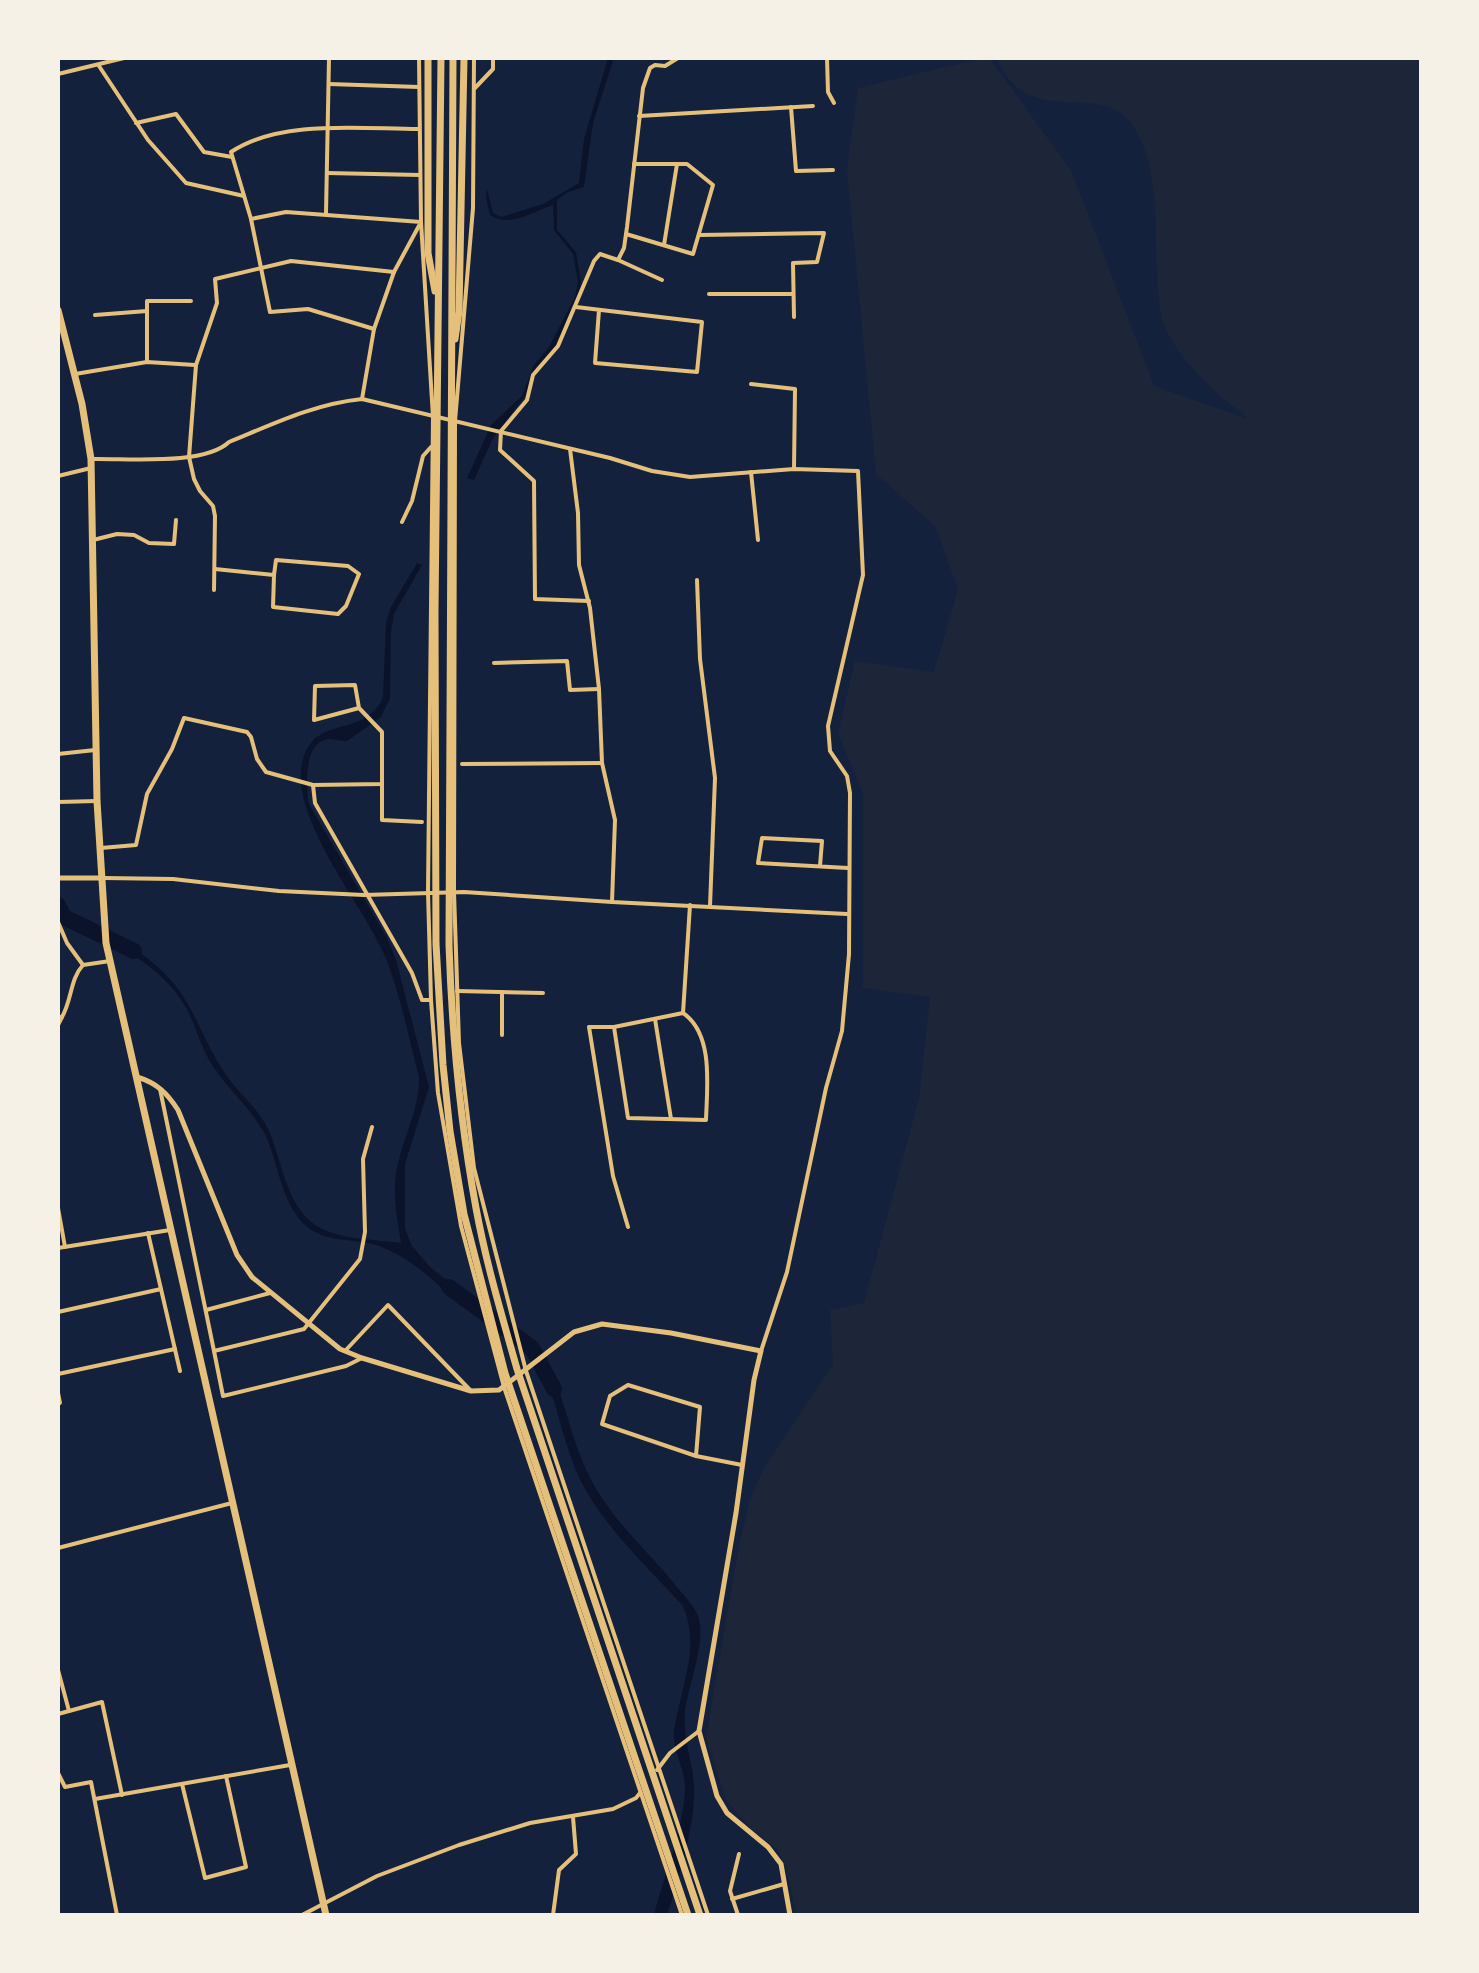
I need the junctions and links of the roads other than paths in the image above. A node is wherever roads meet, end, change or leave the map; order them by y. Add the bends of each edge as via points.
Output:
1 (124, 58) edge
2 (329, 58) edge
3 (419, 58) edge
4 (428, 58) edge
5 (441, 58) edge
6 (453, 58) edge
7 (464, 58) edge
8 (474, 58) edge
9 (493, 58) edge
10 (678, 58) edge
11 (827, 58) edge
12 (99, 66) junction
13 (58, 74) edge
14 (329, 84) junction
15 (419, 87) junction
16 (473, 89) junction
17 (834, 103) dead end
18 (813, 106) dead end
19 (791, 107) junction
20 (639, 116) junction
21 (136, 123) junction
22 (329, 129) junction
23 (418, 129) junction
24 (232, 157) junction
25 (634, 164) junction
26 (677, 164) junction
27 (833, 170) dead end
28 (327, 173) junction
29 (420, 175) junction
30 (244, 196) junction
31 (326, 213) junction
32 (251, 219) junction
33 (421, 222) junction
34 (626, 234) junction
35 (699, 235) junction
36 (664, 246) junction
37 (618, 260) junction
38 (262, 267) junction
39 (394, 272) junction
40 (662, 280) dead end
41 (709, 294) dead end
42 (793, 294) junction
43 (191, 301) dead end
44 (576, 307) junction
45 (438, 309) junction
46 (58, 310) edge
47 (599, 310) junction
48 (147, 311) junction
49 (95, 315) dead end
50 (794, 317) dead end
51 (374, 329) junction
52 (147, 362) junction
53 (196, 365) junction
54 (450, 366) junction
55 (75, 374) junction
56 (751, 384) dead end
57 (362, 399) junction
58 (433, 417) junction
59 (455, 421) junction
60 (501, 431) junction
61 (433, 445) junction
62 (570, 449) junction
63 (189, 457) junction
64 (91, 463) junction
65 (794, 469) junction
66 (751, 472) junction
67 (58, 476) edge
68 (58, 504) edge
69 (58, 516) edge
70 (176, 520) dead end
71 (402, 522) dead end
72 (93, 540) junction
73 (758, 540) dead end
74 (215, 569) junction
75 (274, 575) junction
76 (697, 580) dead end
77 (214, 590) dead end
78 (589, 601) junction
79 (494, 663) dead end
80 (599, 689) junction
81 (359, 708) junction
82 (96, 749) junction
83 (58, 754) edge
84 (602, 763) junction
85 (462, 764) dead end
86 (382, 784) junction
87 (313, 785) junction
88 (97, 801) junction
89 (58, 802) edge
90 (422, 822) dead end
91 (99, 848) junction
92 (820, 866) junction
93 (848, 868) junction
94 (58, 878) edge
95 (100, 878) junction
96 (428, 892) junction
97 (454, 892) junction
98 (368, 895) junction
99 (612, 902) junction
100 (690, 905) junction
101 (710, 906) junction
102 (847, 914) junction
103 (58, 922) edge
104 (110, 961) junction
105 (83, 965) junction
106 (457, 991) junction
107 (502, 992) junction
108 (543, 993) dead end
109 (431, 1000) junction
110 (683, 1013) junction
111 (60, 1017) edge
112 (655, 1019) junction
113 (58, 1025) edge
114 (614, 1027) junction
115 (502, 1035) dead end
116 (137, 1077) junction
117 (159, 1087) junction
118 (671, 1119) junction
119 (372, 1127) dead end
120 (58, 1208) edge
121 (628, 1227) dead end
122 (171, 1230) junction
123 (148, 1233) junction
124 (65, 1247) junction
125 (58, 1248) edge
126 (161, 1289) junction
127 (270, 1293) junction
128 (206, 1310) junction
129 (58, 1312) edge
130 (310, 1324) junction
131 (175, 1349) junction
132 (214, 1351) junction
133 (345, 1351) junction
134 (761, 1351) junction
135 (362, 1358) junction
136 (528, 1370) junction
137 (180, 1371) dead end
138 (58, 1374) edge
139 (504, 1387) junction
140 (471, 1391) junction
141 (58, 1393) edge
142 (60, 1403) dead end
143 (696, 1456) junction
144 (742, 1465) junction
145 (232, 1503) junction
146 (58, 1548) edge
147 (58, 1670) edge
148 (69, 1711) junction
149 (58, 1714) edge
150 (699, 1731) junction
151 (290, 1765) junction
152 (657, 1769) junction
153 (58, 1773) edge
154 (226, 1776) junction
155 (182, 1784) junction
156 (640, 1793) junction
157 (122, 1795) junction
158 (95, 1799) junction
159 (573, 1817) junction
160 (739, 1854) dead end
161 (786, 1883) junction
162 (732, 1899) junction
163 (324, 1905) junction
164 (117, 1915) edge
165 (302, 1915) edge
166 (326, 1915) edge
167 (553, 1915) edge
168 (685, 1915) edge
169 (700, 1915) edge
170 (708, 1915) edge
171 (738, 1915) edge
172 (790, 1915) edge

1 - 12 street
2 - 14 street
3 - 15 street
4 - 45 highway via 428,253
5 - 45 highway
6 - 54 highway
7 - 54 highway via 459,311
8 - 16 street
9 - 16 street via 493,69
10 - 20 street via 650,68
11 - 17 street via 828,92
12 - 13 street
12 - 21 street
14 - 15 street
14 - 22 street
15 - 23 street
16 - 59 street via 473,208
18 - 19 street
19 - 20 street
19 - 27 street via 796,171
20 - 25 street
21 - 24 street via 176,114 204,152
21 - 30 street via 186,183
22 - 23 street
22 - 24 street via 291,131 242,144
22 - 28 street
23 - 29 street
24 - 30 street
25 - 26 street
25 - 34 street
26 - 35 street via 687,164 713,185
26 - 36 street
28 - 29 street
28 - 31 street
29 - 33 street
30 - 32 street
31 - 32 street via 286,212
31 - 33 street
32 - 38 street
33 - 39 street
33 - 58 street
34 - 36 street
34 - 37 street
35 - 36 street via 693,254
35 - 42 street via 824,233 817,262 793,263
37 - 40 street
37 - 44 street via 600,254
38 - 39 street via 291,261
38 - 51 street via 270,312 308,309
38 - 53 street via 215,279 217,303
39 - 51 street
41 - 42 street
42 - 50 street
43 - 48 street via 147,301
44 - 47 street
44 - 60 street via 558,346 533,375 527,400
45 - 168 highway via 436,944 450,1131 464,1214 505,1373
46 - 55 highway
47 - 47 street via 702,322 697,372 595,363
48 - 49 street
48 - 52 street
51 - 57 street
52 - 53 street
52 - 55 street
53 - 63 street
54 - 169 highway via 449,945 463,1129 476,1210 517,1369
55 - 64 highway
56 - 65 street via 795,389
57 - 58 street
57 - 63 street via 310,409 222,449
58 - 59 street
58 - 61 street
59 - 60 street
59 - 97 street
60 - 62 street
60 - 78 street via 500,450 534,481 535,599
61 - 71 street via 423,456
61 - 96 street
62 - 66 street via 690,477
62 - 78 street via 579,565
63 - 64 street
63 - 74 street via 200,491 213,506
64 - 67 street
64 - 72 highway
65 - 66 street
65 - 93 street via 858,471 863,575 828,726 830,751 847,776 850,793
66 - 73 street
68 - 69 street
70 - 72 street via 174,544 117,534
72 - 82 highway
74 - 75 street
74 - 77 street
75 - 75 street via 273,607 338,614 359,574 348,566 276,560
76 - 101 street via 700,659 715,778
78 - 80 street
79 - 80 street via 567,661 570,690
80 - 84 street
81 - 81 street via 355,685 315,686 314,720
81 - 86 street via 382,732
82 - 83 street
82 - 88 highway
84 - 85 street
84 - 99 street via 615,820
86 - 87 street
86 - 90 street via 382,820
87 - 91 street via 266,772 247,732 184,718 147,794 136,845
87 - 98 street via 315,803
88 - 89 street
88 - 91 highway
91 - 95 highway
92 - 92 street via 758,863 762,838 822,841
92 - 93 street
93 - 102 street
94 - 95 street
95 - 98 street
95 - 104 highway
96 - 97 street
96 - 98 street
96 - 109 street
97 - 99 street
97 - 106 street
98 - 109 street via 422,1000
99 - 100 street
100 - 101 street
100 - 110 street
101 - 102 street
102 - 134 street via 842,1031 787,1272
103 - 105 street
104 - 105 street
104 - 116 highway
105 - 111 street
106 - 107 street
106 - 136 street via 474,1168
107 - 108 street
107 - 115 street
109 - 139 street via 438,1093 456,1199
110 - 112 street
110 - 118 street via 692,1019 705,1048 706,1120
111 - 113 street
112 - 114 street
112 - 118 street
114 - 118 street via 628,1118
114 - 121 street via 589,1027 613,1176
116 - 117 street
116 - 122 highway
117 - 127 street via 185,1124 237,1255
117 - 128 street
119 - 130 street via 363,1159 365,1232 360,1259
120 - 124 street
122 - 123 street
122 - 145 highway
123 - 124 street
123 - 126 street
124 - 125 street
126 - 129 street
126 - 131 street
127 - 128 street
127 - 130 street
128 - 132 street
130 - 132 street
130 - 133 street
131 - 137 street
131 - 138 street
132 - 135 street via 223,1396
133 - 135 street
133 - 140 street via 388,1305
134 - 136 street via 602,1324 574,1332
134 - 144 street
135 - 140 street
136 - 139 street
136 - 152 street
139 - 140 street
139 - 156 street
141 - 142 street
143 - 143 street via 602,1424 610,1396 628,1385 700,1407
143 - 144 street
144 - 150 street
145 - 146 street
145 - 151 highway
147 - 148 street
148 - 149 street
148 - 157 street via 102,1702
150 - 152 street
150 - 161 street via 722,1805 775,1855
151 - 154 street
151 - 163 highway
152 - 156 street
152 - 170 street
153 - 158 street via 65,1787 91,1782
154 - 155 street
154 - 155 street via 246,1867 205,1878
155 - 157 street
156 - 159 street via 613,1809
156 - 168 street
157 - 158 street
158 - 164 street
159 - 163 street via 530,1823 459,1845 377,1876
159 - 167 street via 576,1854 559,1870
160 - 162 street
161 - 162 street
161 - 172 street
162 - 171 street
163 - 165 street
163 - 166 highway

